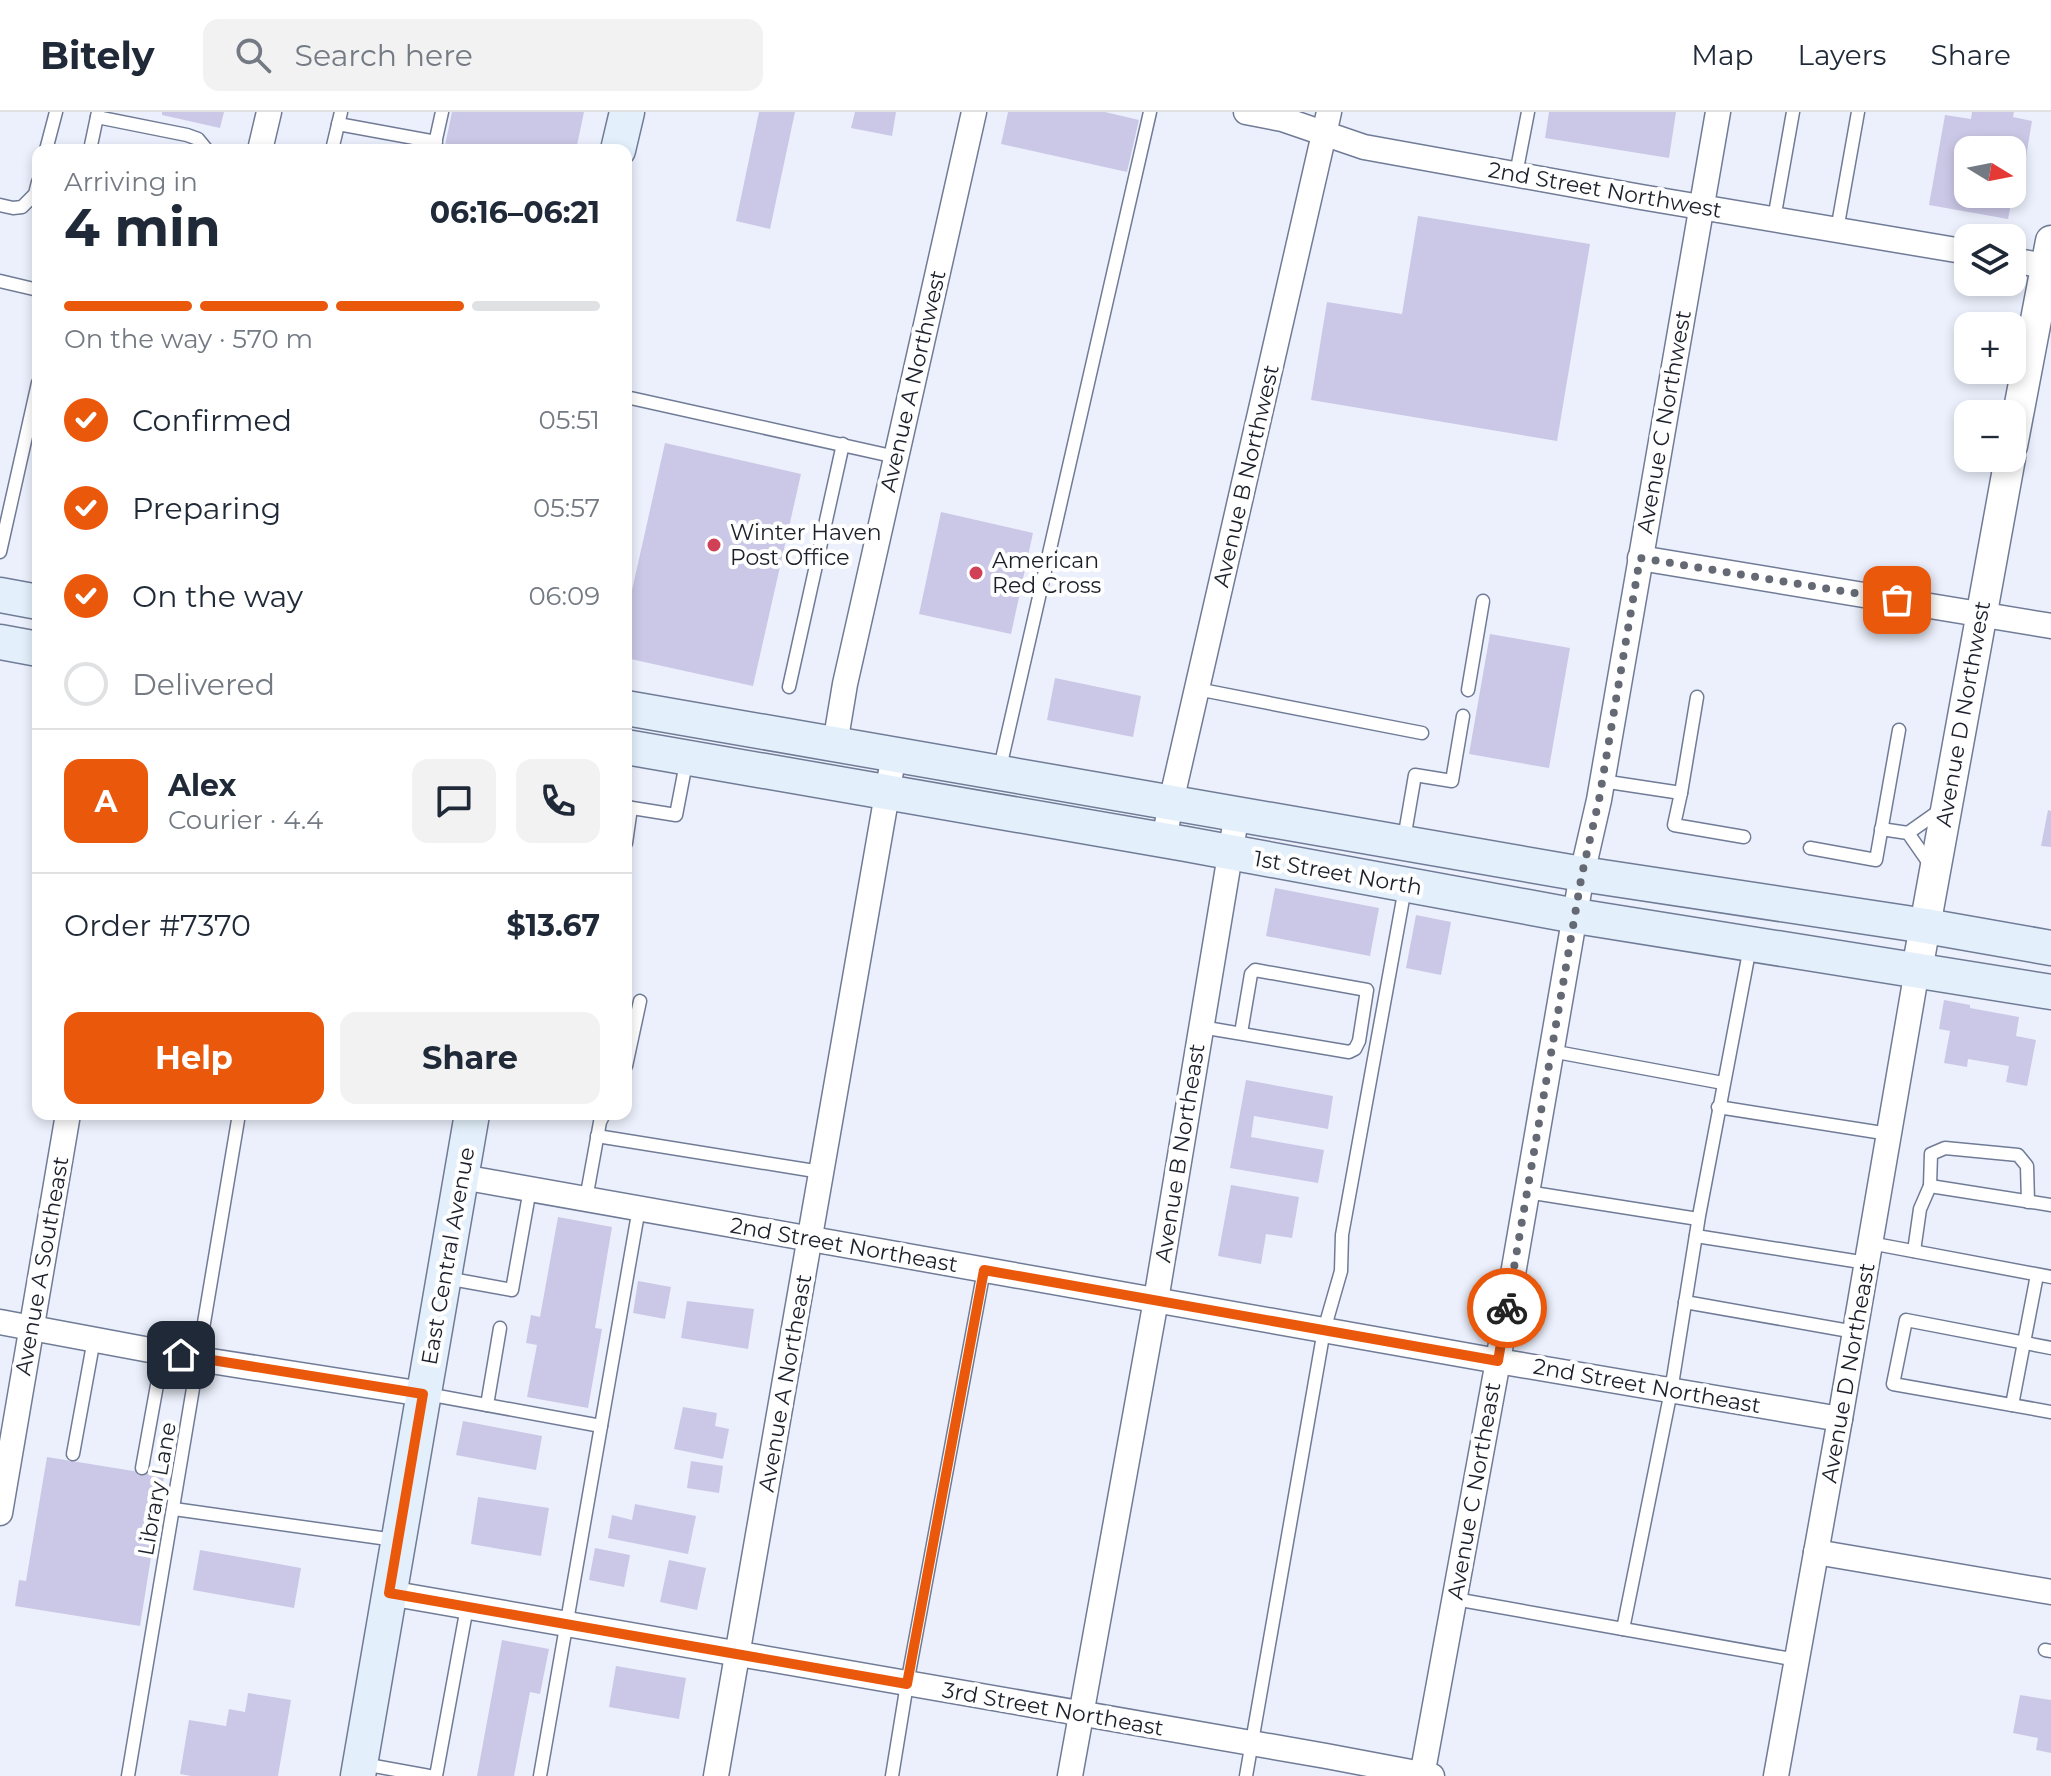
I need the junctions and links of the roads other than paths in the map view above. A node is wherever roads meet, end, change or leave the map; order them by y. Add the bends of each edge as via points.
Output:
1 (56, 112) edge
2 (269, 112) edge
3 (442, 112) edge
4 (627, 112) edge
5 (974, 112) edge
6 (1150, 112) edge
7 (1246, 112) edge
8 (1528, 112) edge
9 (1718, 112) edge
10 (1793, 112) edge
11 (1858, 112) edge
12 (97, 114) edge
13 (340, 118) edge
14 (1326, 122) edge
15 (48, 144) edge
16 (91, 144) edge
17 (202, 144) edge
18 (261, 144) edge
19 (334, 144) edge
20 (428, 144) edge
21 (435, 144) edge
22 (619, 144) edge
23 (1516, 174) junction
24 (32, 197) edge
25 (0, 205) edge
26 (1701, 207) junction
27 (1774, 219) junction
28 (1837, 230) junction
29 (1954, 250) edge
30 (2049, 258) edge
31 (2026, 259) edge
32 (0, 281) edge
33 (32, 289) edge
34 (632, 398) edge
35 (2021, 400) edge
36 (32, 430) edge
37 (843, 444) junction
38 (896, 457) junction
39 (2007, 472) edge
40 (0, 552) edge
41 (1640, 558) junction
42 (0, 595) edge
43 (32, 601) edge
44 (1483, 601) dead end
45 (1980, 614) junction
46 (2051, 626) edge
47 (0, 642) edge
48 (32, 648) edge
49 (789, 687) dead end
50 (1197, 689) junction
51 (1468, 690) dead end
52 (1697, 697) dead end
53 (632, 709) edge
54 (1463, 716) dead end
55 (1899, 730) dead end
56 (1422, 733) dead end
57 (835, 744) junction
58 (632, 748) edge
59 (894, 754) junction
60 (687, 758) junction
61 (999, 772) junction
62 (1602, 781) junction
63 (887, 792) junction
64 (1681, 793) junction
65 (1171, 802) junction
66 (1947, 806) junction
67 (632, 808) edge
68 (1237, 813) junction
69 (1881, 829) junction
70 (1908, 833) junction
71 (1744, 837) dead end
72 (1164, 841) junction
73 (1404, 842) junction
74 (1810, 848) dead end
75 (1232, 853) junction
76 (1935, 872) junction
77 (1582, 874) junction
78 (1406, 885) junction
79 (1576, 916) junction
80 (1926, 926) junction
81 (1750, 944) junction
82 (2051, 948) edge
83 (1917, 970) junction
84 (2051, 992) edge
85 (640, 1001) dead end
86 (1201, 1027) junction
87 (1241, 1033) junction
88 (632, 1039) edge
89 (1551, 1051) junction
90 (1723, 1083) junction
91 (1718, 1107) junction
92 (67, 1120) edge
93 (238, 1120) edge
94 (471, 1120) edge
95 (602, 1120) edge
96 (1889, 1134) junction
97 (597, 1136) junction
98 (821, 1172) junction
99 (462, 1177) junction
100 (1930, 1186) junction
101 (530, 1189) junction
102 (1527, 1192) junction
103 (586, 1199) junction
104 (2028, 1202) junction
105 (2051, 1205) edge
106 (639, 1208) junction
107 (1698, 1219) junction
108 (1696, 1236) junction
109 (810, 1239) junction
110 (1914, 1251) junction
111 (1868, 1253) junction
112 (984, 1270) junction
113 (2037, 1275) junction
114 (2051, 1277) edge
115 (444, 1278) junction
116 (1156, 1300) junction
117 (1685, 1302) junction
118 (0, 1322) edge
119 (32, 1328) junction
120 (500, 1328) dead end
121 (1324, 1330) junction
122 (1855, 1332) junction
123 (94, 1339) junction
124 (2024, 1343) junction
125 (2051, 1348) edge
126 (163, 1352) junction
127 (198, 1359) junction
128 (1498, 1361) junction
129 (1671, 1391) junction
130 (423, 1394) junction
131 (487, 1405) junction
132 (2012, 1405) junction
133 (2051, 1412) edge
134 (1840, 1419) junction
135 (601, 1426) junction
136 (5, 1451) edge
137 (73, 1454) dead end
138 (142, 1468) dead end
139 (174, 1509) junction
140 (0, 1513) edge
141 (398, 1541) junction
142 (1816, 1552) junction
143 (2051, 1592) edge
144 (389, 1593) junction
145 (1455, 1599) junction
146 (467, 1607) junction
147 (566, 1624) junction
148 (1623, 1629) junction
149 (738, 1654) junction
150 (1797, 1660) junction
151 (907, 1684) junction
152 (1081, 1714) junction
153 (1252, 1743) junction
154 (359, 1770) edge
155 (1426, 1775) edge
156 (128, 1776) edge
157 (429, 1776) edge
158 (436, 1776) edge
159 (540, 1776) edge
160 (716, 1776) edge
161 (892, 1776) edge
162 (1070, 1776) edge
163 (1246, 1776) edge
164 (1776, 1776) edge

1 - 15 lane
2 - 18 street
3 - 21 lane
4 - 22 main road
5 - 38 street, Avenue A Northwest
6 - 61 lane
7 - 14 street, 2nd Street Northwest
8 - 23 lane
9 - 26 street, Avenue C Northwest
10 - 27 lane
11 - 28 lane
12 - 16 lane
12 - 17 lane via 187,135
13 - 19 lane
13 - 20 lane
14 - 23 street, 2nd Street Northwest via 1364,147
14 - 50 street, Avenue B Northwest
23 - 26 street, 2nd Street Northwest
24 - 25 lane via 22,207
26 - 27 street, 2nd Street Northwest
26 - 41 street, Avenue C Northwest
27 - 28 street, 2nd Street Northwest
28 - 29 street, 2nd Street Northwest
30 - 31 street
30 - 35 street
32 - 33 lane
34 - 37 lane
36 - 40 lane
37 - 38 lane
37 - 49 lane
38 - 57 street, Avenue A Northwest
39 - 45 street, Avenue D Northwest
41 - 45 street
41 - 62 street, Avenue C Northwest
42 - 43 main road
44 - 51 lane
45 - 46 street
45 - 66 street, Avenue D Northwest
47 - 48 main road
50 - 56 lane
50 - 65 street, Avenue B Northwest
52 - 64 lane
53 - 57 main road, 1st Street North
54 - 73 lane via 1452,781 1415,775
55 - 69 lane
57 - 59 main road, 1st Street North
58 - 60 main road, 1st Street North
59 - 61 main road, 1st Street North
59 - 63 street, Avenue A Northeast
60 - 63 main road, 1st Street North
60 - 67 lane via 676,815
61 - 65 main road, 1st Street North
62 - 64 lane
62 - 77 street, Avenue C Northwest
63 - 72 main road, 1st Street North
63 - 98 street, Avenue A Northeast
64 - 71 lane via 1674,825
65 - 68 main road, 1st Street North
65 - 72 street, Avenue B Northwest
66 - 70 lane
66 - 76 street, Avenue D Northwest
68 - 73 main road, 1st Street North
68 - 75 street, Avenue B Northeast
69 - 70 lane
69 - 74 lane via 1876,860
70 - 76 lane
72 - 75 main road, 1st Street North
73 - 77 main road, 1st Street North
75 - 78 main road, 1st Street North
75 - 86 street, Avenue B Northeast
76 - 80 street, Avenue D Northwest
77 - 79 street, Avenue C Northeast
77 - 80 main road, 1st Street North
78 - 79 main road, 1st Street North
78 - 121 lane via 1342,1235 1341,1271
79 - 81 main road, 1st Street North
79 - 89 street, Avenue C Northeast
80 - 82 main road, 1st Street North
80 - 83 street, Avenue D Northwest
81 - 83 main road, 1st Street North
81 - 90 lane
83 - 84 main road, 1st Street North
83 - 96 street, Avenue D Northeast
85 - 88 lane
86 - 87 lane
86 - 116 street, Avenue B Northeast
87 - 87 lane via 1349,1052 1359,1041 1367,990 1255,970
89 - 90 lane
89 - 102 street, Avenue C Northeast
90 - 91 lane
91 - 96 lane
91 - 107 lane
92 - 119 street, Avenue A Southeast
93 - 127 lane, Library Lane
94 - 99 main road, East Central Avenue
95 - 97 lane
96 - 111 street, Avenue D Northeast
97 - 98 lane
97 - 103 lane
98 - 109 street, Avenue A Northeast
99 - 101 street, 2nd Street Northeast
99 - 115 main road, East Central Avenue
100 - 104 lane
100 - 104 lane via 1931,1154 1945,1148 2018,1155 2027,1166
100 - 110 lane via 1920,1209
101 - 103 street, 2nd Street Northeast
101 - 115 lane via 512,1290
102 - 107 lane
102 - 128 street, Avenue C Northeast
103 - 106 street, 2nd Street Northeast
104 - 105 lane
106 - 109 street, 2nd Street Northeast
106 - 135 lane
107 - 108 lane
108 - 111 lane
108 - 117 lane
109 - 112 street, 2nd Street Northeast
109 - 149 street, Avenue A Northeast
110 - 111 lane
110 - 113 lane
111 - 122 street, Avenue D Northeast
112 - 116 street, 2nd Street Northeast
112 - 151 lane
113 - 114 lane
113 - 124 lane
115 - 130 main road, East Central Avenue
116 - 121 street, 2nd Street Northeast
116 - 152 street, Avenue B Northeast
117 - 122 lane
117 - 129 lane
118 - 119 street
119 - 123 street
119 - 136 street, Avenue A Southeast
120 - 131 lane
121 - 128 street, 2nd Street Northeast
121 - 153 lane
122 - 134 street, Avenue D Northeast
123 - 126 street
123 - 137 lane
124 - 125 lane
124 - 132 lane
124 - 132 lane via 1906,1320 1893,1384
126 - 127 street
126 - 138 lane
127 - 130 street
127 - 139 lane, Library Lane
128 - 129 street, 2nd Street Northeast
128 - 145 street, Avenue C Northeast
129 - 134 street, 2nd Street Northeast
129 - 148 lane
130 - 131 lane
130 - 141 main road, East Central Avenue
131 - 135 lane
132 - 133 lane
134 - 142 street, Avenue D Northeast
135 - 147 lane
136 - 140 street, Avenue A Southeast
139 - 141 lane
139 - 156 lane, Library Lane
141 - 144 main road, East Central Avenue
142 - 143 street
142 - 150 street, Avenue D Northeast
144 - 146 street, 3rd Street Northeast
144 - 154 main road, East Central Avenue
145 - 148 lane
145 - 155 street, Avenue C Northeast
146 - 147 street, 3rd Street Northeast
146 - 158 lane
147 - 149 street, 3rd Street Northeast
147 - 159 lane
148 - 150 lane
149 - 151 street, 3rd Street Northeast
149 - 160 street, Avenue A Northeast
150 - 164 street, Avenue D Northeast
151 - 152 street, 3rd Street Northeast
151 - 161 lane
152 - 153 street, 3rd Street Northeast
152 - 162 street, Avenue B Northeast
153 - 155 street, 3rd Street Northeast
153 - 163 lane
154 - 157 lane

